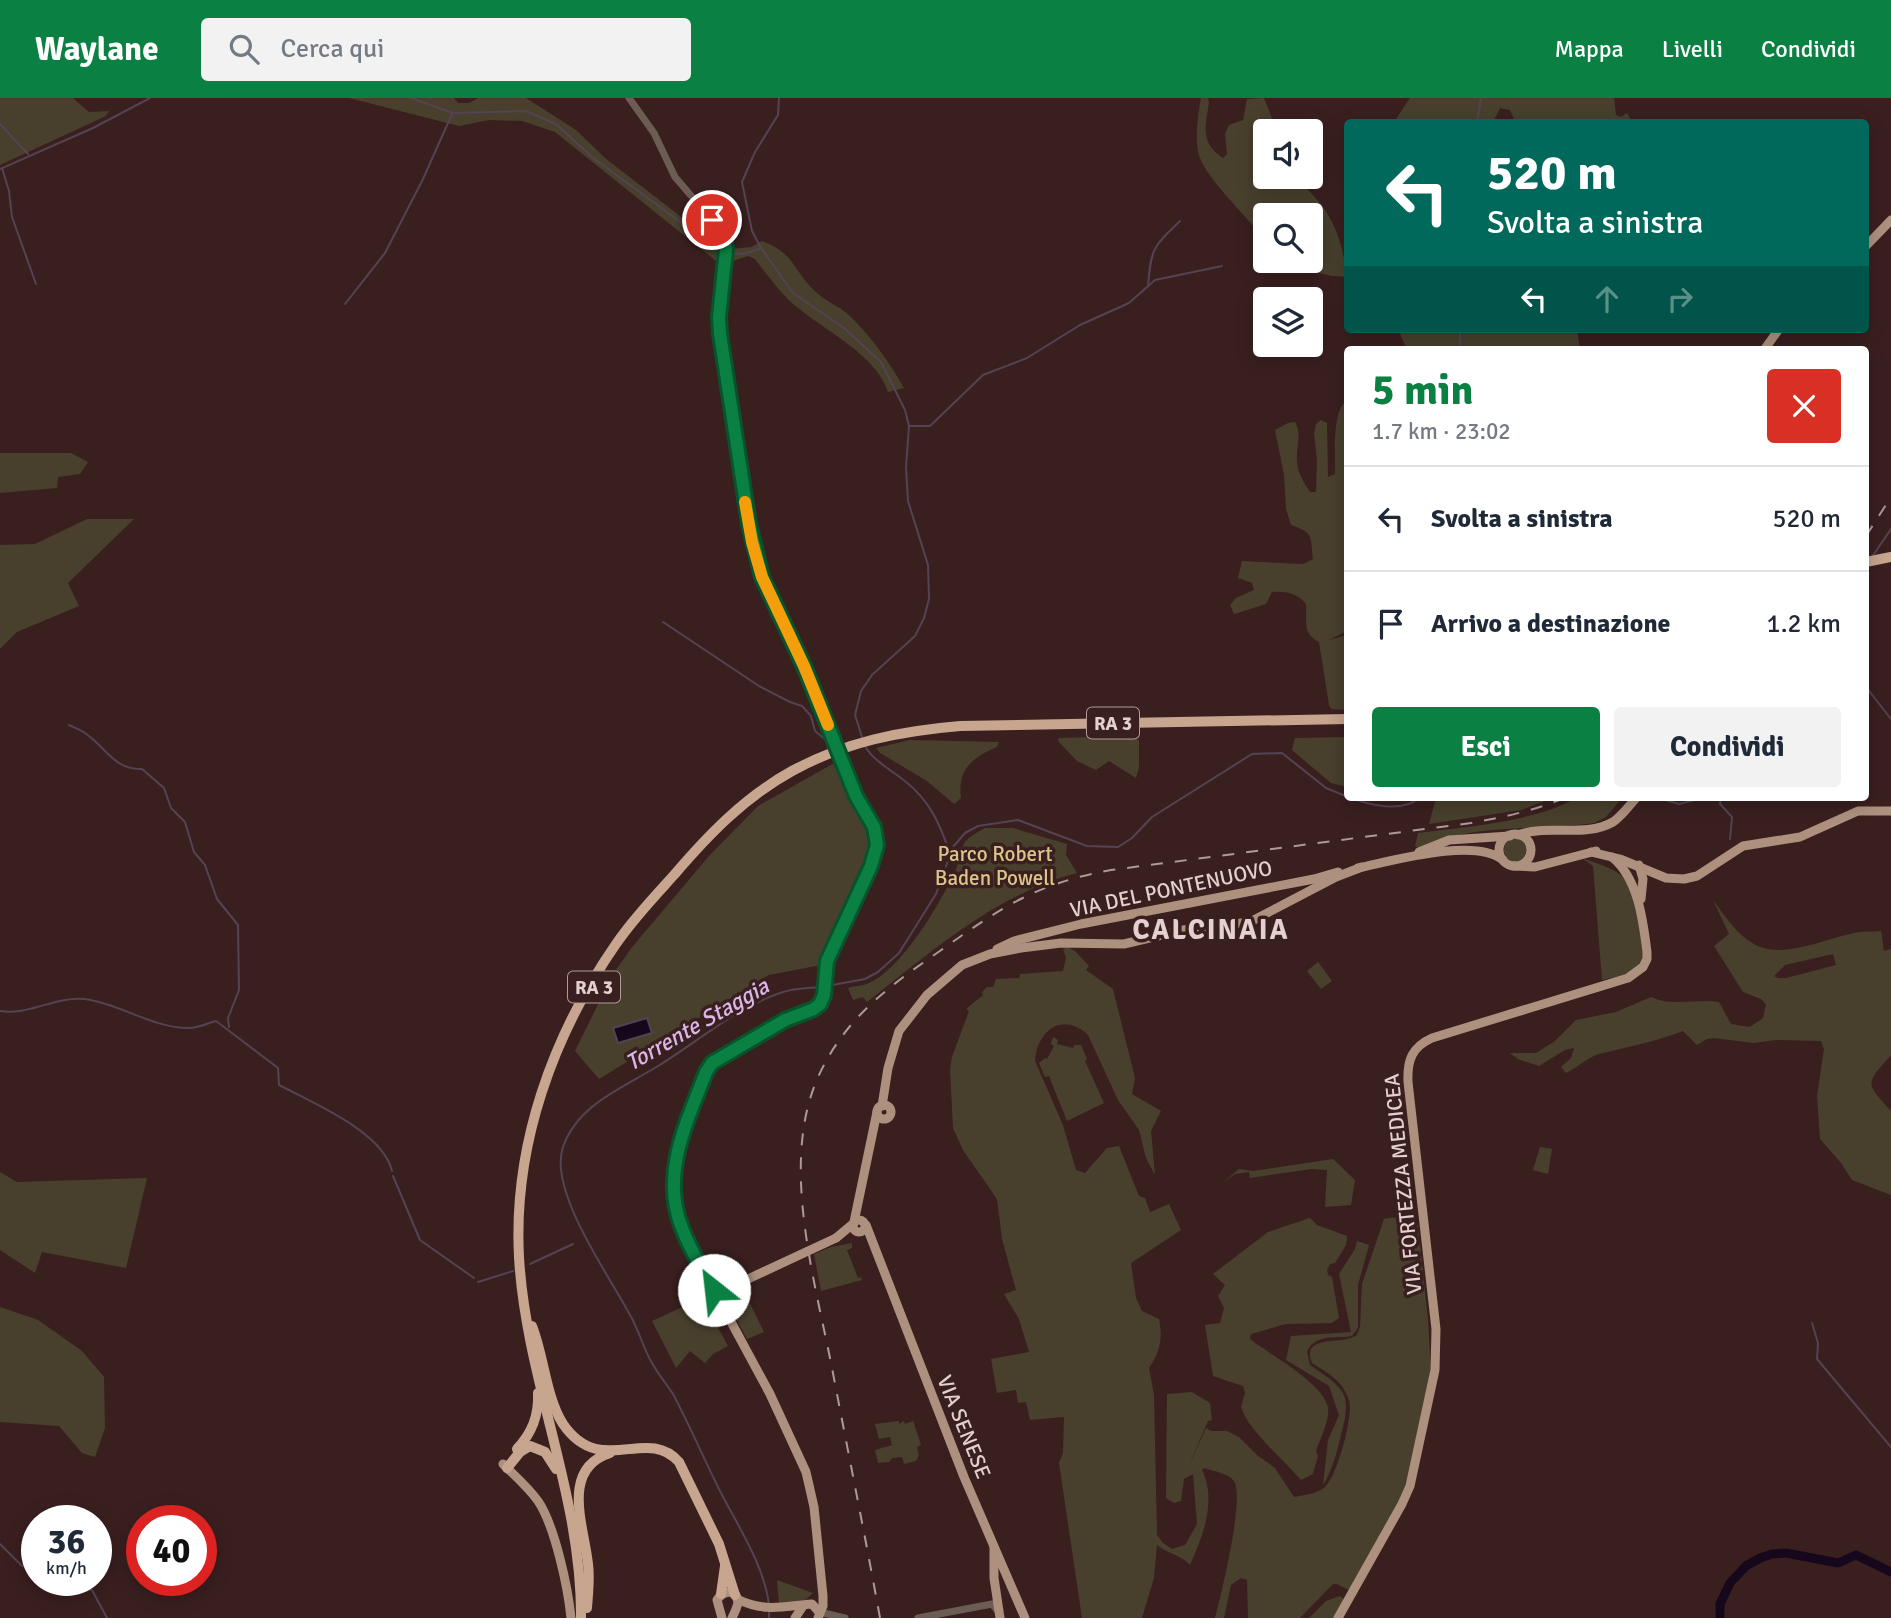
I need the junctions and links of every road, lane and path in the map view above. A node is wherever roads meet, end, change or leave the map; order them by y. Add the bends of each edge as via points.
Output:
1 (629, 98) edge
2 (1891, 220) edge
3 (1869, 243) edge
4 (1891, 552) edge
5 (1869, 556) edge
6 (1879, 556) junction
7 (1891, 557) edge
8 (1869, 561) edge
9 (1344, 722) edge
10 (846, 749) junction
11 (1634, 801) edge
12 (1890, 811) edge
13 (1546, 831) junction
14 (1514, 835) junction
15 (1530, 848) junction
16 (1616, 855) junction
17 (1411, 856) junction
18 (1725, 858) junction
19 (1503, 860) junction
20 (1554, 861) junction
21 (1513, 866) junction
22 (1362, 867) junction
23 (1640, 867) junction
24 (1703, 871) junction
25 (1654, 874) junction
26 (1320, 877) junction
27 (1643, 881) junction
28 (1316, 888) junction
29 (1018, 944) junction
30 (1647, 959) junction
31 (859, 1226) junction
32 (705, 1274) junction
33 (732, 1286) junction
34 (522, 1293) junction
35 (716, 1294) junction
36 (729, 1317) junction
37 (532, 1326) junction
38 (614, 1451) junction
39 (505, 1466) junction
40 (993, 1546) junction
41 (726, 1562) junction
42 (1005, 1572) junction
43 (820, 1576) junction
44 (993, 1578) junction
45 (581, 1586) junction
46 (721, 1594) junction
47 (736, 1597) junction
48 (751, 1605) junction
49 (804, 1606) junction
50 (782, 1609) junction
51 (587, 1613) edge
52 (734, 1613) edge
53 (721, 1615) edge
54 (824, 1616) edge
55 (571, 1618) edge
56 (581, 1618) edge
57 (795, 1618) edge
58 (845, 1618) edge
59 (918, 1618) edge
60 (999, 1618) edge
61 (1026, 1618) edge
62 (1338, 1618) edge

1 - 32 street, bridge via 654,133 675,177 719,229 725,244 720,334 752,542 769,595 804,666 859,803 874,827 877,845 830,954 818,1006 714,1061 706,1072 678,1147 673,1179 679,1220
2 - 3 main road
4 - 6 highway
5 - 6 highway
6 - 7 highway
6 - 8 highway
9 - 10 highway, RA 3 via 960,726 912,730
10 - 34 highway, RA 3 via 792,771 730,814 618,941 586,992 549,1071 526,1156 518,1228
10 - 37 highway, RA 3 via 794,776 734,818 622,945 577,1017 545,1098 527,1187 524,1254
11 - 13 main road via 1613,822
12 - 18 main road via 1853,817 1808,839
12 - 18 main road via 1851,813 1806,835 1746,846
13 - 14 main road
13 - 15 main road
14 - 15 main road
14 - 17 main road via 1449,840
14 - 19 main road via 1500,846
15 - 20 main road via 1541,860
15 - 21 main road via 1527,861
16 - 20 main road via 1591,852
16 - 23 main road
16 - 24 main road via 1669,875
16 - 30 main road via 1633,884
17 - 19 main road via 1487,851
17 - 22 main road
18 - 24 main road
19 - 21 main road
20 - 21 main road via 1531,868
22 - 26 main road, VIA DEL PONTENUOVO
22 - 28 main road, VIA SENESE
23 - 25 main road
23 - 27 main road
24 - 25 main road via 1679,880
25 - 27 main road
26 - 28 main road
26 - 29 main road, VIA DEL PONTENUOVO via 1091,922
27 - 30 main road via 1640,896
28 - 29 main road, VIA SENESE via 1247,922 1118,945
29 - 31 main road, VIA SENESE via 949,974 911,1014 895,1041 882,1111 872,1130 859,1197
30 - 62 main road, VIA FORTEZZA MEDICEA via 1640,971 1627,979 1432,1038 1411,1054 1408,1082 1436,1336 1435,1366 1408,1490
31 - 33 main road, bridge
31 - 40 main road, VIA SENESE via 874,1247
32 - 33 street
32 - 35 street
33 - 35 main road
33 - 36 main road
34 - 39 highway via 537,1413 528,1436
34 - 45 highway, RA 3 via 573,1527
35 - 36 main road
36 - 43 main road via 806,1472
37 - 38 highway via 564,1425 591,1448
37 - 51 highway, RA 3 via 580,1535
38 - 41 highway via 653,1448 674,1457
38 - 51 highway via 591,1463 580,1486 589,1570
39 - 45 highway via 528,1447 550,1457 559,1476
39 - 55 main road via 544,1512
40 - 42 main road, VIA SENESE
40 - 44 main road
41 - 46 highway
41 - 47 highway
42 - 44 main road via 998,1568
42 - 61 main road, VIA SENESE
43 - 49 main road via 815,1594
43 - 54 main road
44 - 60 main road
45 - 56 highway, RA 3
46 - 47 main road via 729,1592
46 - 53 main road via 717,1603
47 - 48 main road
47 - 52 main road
48 - 50 main road
48 - 52 main road
49 - 50 main road
49 - 54 main road via 815,1605
49 - 57 main road
50 - 57 main road
52 - 53 main road
54 - 58 street
59 - 60 street via 994,1605

